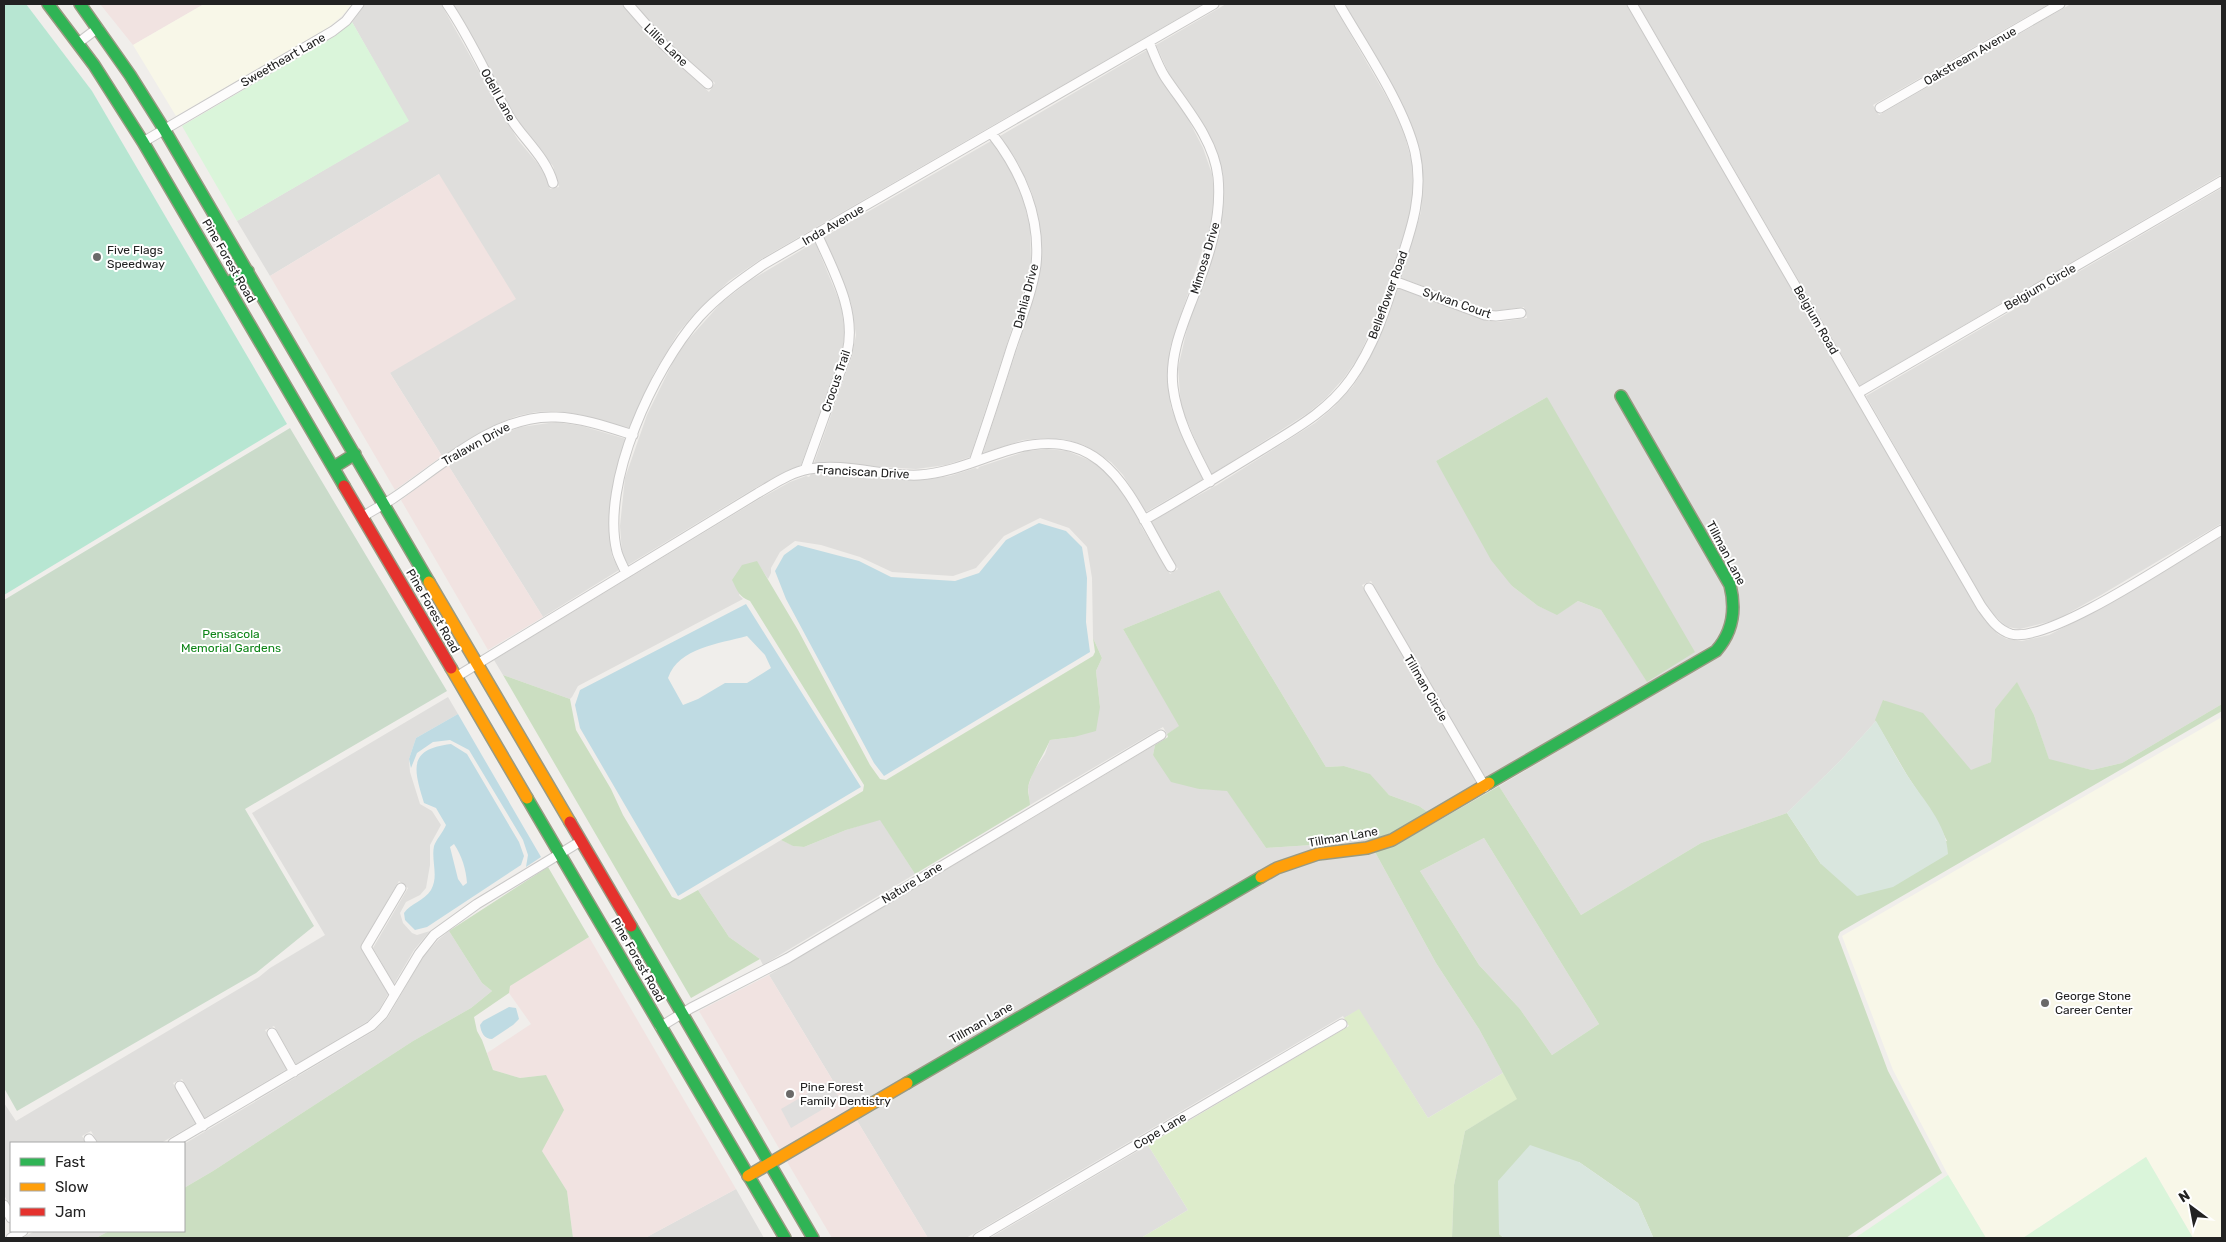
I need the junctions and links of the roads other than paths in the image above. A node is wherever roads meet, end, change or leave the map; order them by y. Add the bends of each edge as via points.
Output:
1 (48, 4) edge
2 (80, 4) edge
3 (359, 4) edge
4 (447, 4) edge
5 (628, 4) edge
6 (1214, 4) edge
7 (1339, 4) edge
8 (1632, 4) edge
9 (2060, 4) edge
10 (98, 28) junction
11 (1149, 42) junction
12 (78, 43) junction
13 (708, 84) dead end
14 (1880, 108) dead end
15 (164, 129) junction
16 (992, 134) junction
17 (143, 142) junction
18 (2222, 181) edge
19 (553, 183) dead end
20 (817, 234) junction
21 (248, 271) junction
22 (1394, 281) junction
23 (226, 284) junction
24 (1521, 313) dead end
25 (1858, 393) junction
26 (1621, 396) dead end
27 (633, 436) junction
28 (355, 454) junction
29 (974, 462) junction
30 (334, 467) junction
31 (806, 470) junction
32 (1210, 482) junction
33 (383, 504) junction
34 (362, 516) junction
35 (1144, 520) junction
36 (2222, 530) edge
37 (1171, 567) dead end
38 (626, 573) junction
39 (1369, 588) dead end
40 (477, 664) junction
41 (456, 676) junction
42 (1162, 734) dead end
43 (1485, 787) junction
44 (581, 840) junction
45 (559, 854) junction
46 (401, 888) dead end
47 (394, 994) junction
48 (682, 1014) junction
49 (1342, 1024) dead end
50 (660, 1027) junction
51 (272, 1033) dead end
52 (294, 1072) junction
53 (180, 1086) dead end
54 (203, 1126) junction
55 (175, 1142) edge
56 (769, 1163) junction
57 (748, 1176) junction
58 (4, 1205) edge
59 (10, 1216) edge
60 (785, 1238) edge
61 (813, 1238) edge
62 (978, 1238) edge

1 - 12 main road, Pine Forest Road
2 - 10 main road, Pine Forest Road
3 - 15 street, Sweetheart Lane via 346,21 332,31
4 - 19 street, Odell Lane via 509,116 549,169
5 - 13 street, Lillie Lane via 664,45
6 - 11 street, Inda Avenue
7 - 22 street, Belleflower Road via 1394,99 1415,151 1418,175 1416,210
8 - 25 street, Belgium Road
9 - 14 street, Oakstream Avenue
10 - 12 street
10 - 15 main road, Pine Forest Road
11 - 16 street, Inda Avenue
11 - 32 street, Mimosa Drive via 1165,76 1196,123 1218,174 1217,221 1175,350 1172,376 1181,420
12 - 17 main road, Pine Forest Road
15 - 17 street, Sweetheart Lane
15 - 21 main road, Pine Forest Road
16 - 20 street, Inda Avenue
16 - 29 street, Dahlia Drive via 1014,166 1027,194 1035,227 1036,263
17 - 23 main road, Pine Forest Road
18 - 25 street, Belgium Circle
20 - 27 street, Inda Avenue via 748,275 699,317 658,376
20 - 31 street, Crocus Trail via 846,304 851,333
21 - 23 main road
21 - 28 main road, Pine Forest Road
22 - 24 street, Sylvan Court via 1485,315
22 - 32 street, Belleflower Road via 1373,340 1357,371 1340,393 1312,418
23 - 30 main road, Pine Forest Road
25 - 36 street, Belgium Road via 1981,606 2005,632 2020,635 2058,625
26 - 43 main road, Tillman Lane via 1730,584 1734,601 1732,620 1724,642 1716,651
27 - 33 street, Tralawn Drive via 608,427 556,417 519,421 465,448
27 - 38 street, Inda Avenue via 620,476 615,509 617,554
28 - 30 main road
28 - 33 main road, Pine Forest Road
29 - 31 street, Franciscan Drive via 917,475 820,468
29 - 35 street, Franciscan Drive via 1025,446 1057,444 1082,450 1119,478
30 - 34 main road, Pine Forest Road
31 - 38 street, Franciscan Drive via 758,493
32 - 35 street, Belleflower Road
33 - 34 street, Tralawn Drive
33 - 40 main road, Pine Forest Road
34 - 41 main road, Pine Forest Road
35 - 37 street, Franciscan Drive
38 - 40 street, Franciscan Drive
39 - 43 street, Tillman Circle
40 - 41 street, Franciscan Drive
40 - 44 main road, Pine Forest Road
41 - 45 main road, Pine Forest Road
42 - 48 street, Nature Lane via 788,958
43 - 56 main road, Tillman Lane via 1392,840 1367,848 1318,854 1276,868
44 - 45 street
44 - 48 main road, Pine Forest Road
45 - 47 street via 470,909 434,936
45 - 50 main road, Pine Forest Road
46 - 47 street via 366,947
47 - 52 street via 383,1014 371,1026
48 - 50 street, Nature Lane
48 - 56 main road, Pine Forest Road
49 - 62 street, Cope Lane
50 - 57 main road, Pine Forest Road
51 - 52 street
52 - 54 street
53 - 54 street
54 - 55 street
56 - 57 main road, Tillman Lane
56 - 61 main road, Pine Forest Road
57 - 60 main road, Pine Forest Road
58 - 59 street

